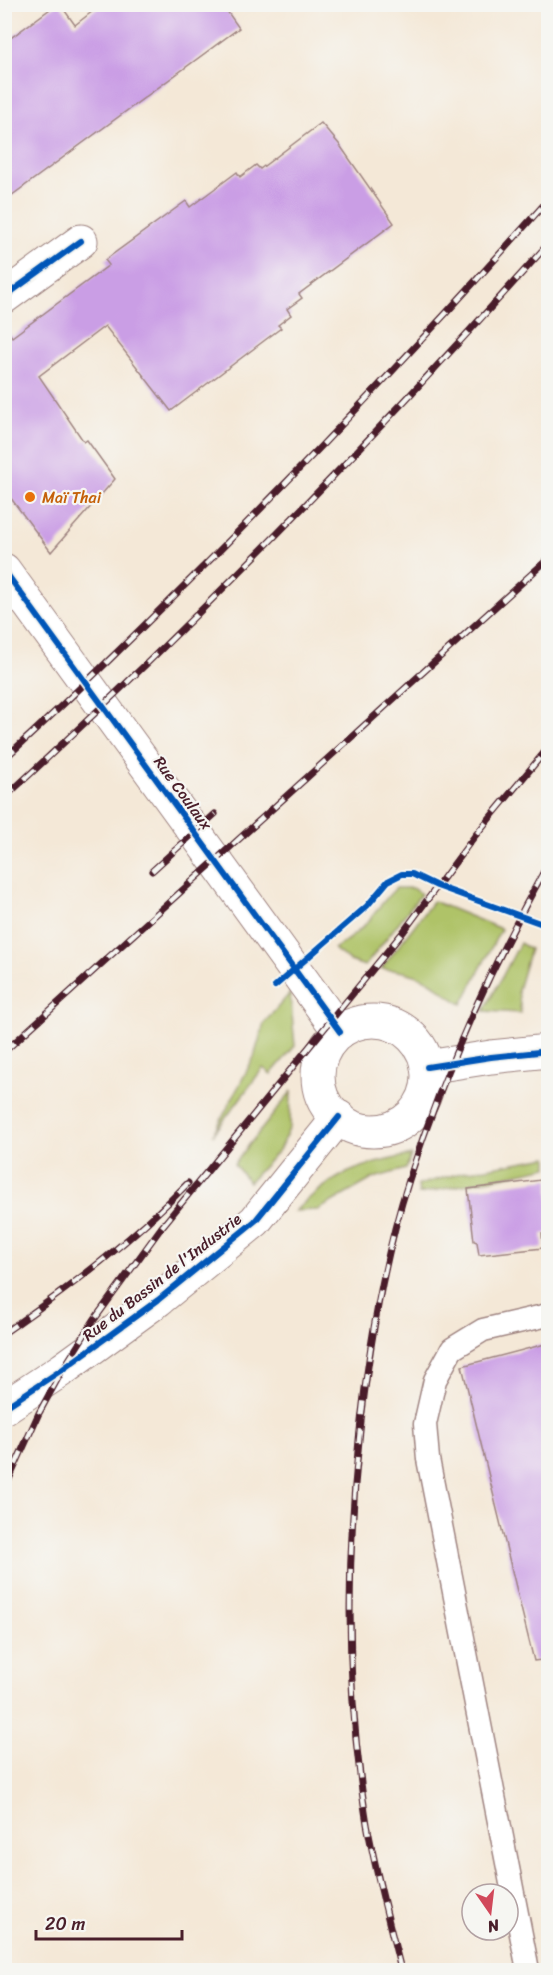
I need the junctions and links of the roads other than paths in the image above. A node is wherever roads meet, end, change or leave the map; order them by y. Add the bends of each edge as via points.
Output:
1 (81, 242) dead end
2 (4, 297) edge
3 (4, 570) edge
4 (340, 1032) junction
5 (549, 1051) edge
6 (427, 1067) junction
7 (339, 1118) junction
8 (549, 1315) edge
9 (4, 1408) edge
10 (528, 1971) edge

1 - 2 street
3 - 4 street, Rue Coulaux
4 - 6 street via 362,1022 394,1025 409,1033
4 - 7 street via 324,1051 318,1083 327,1106
5 - 6 street
6 - 7 street via 428,1085 423,1101 413,1114 393,1127 368,1131 345,1124
7 - 9 street, Rue du Bassin de l'Industrie via 255,1221 158,1300
8 - 10 lane via 483,1329 452,1349 435,1380 425,1424 428,1459

